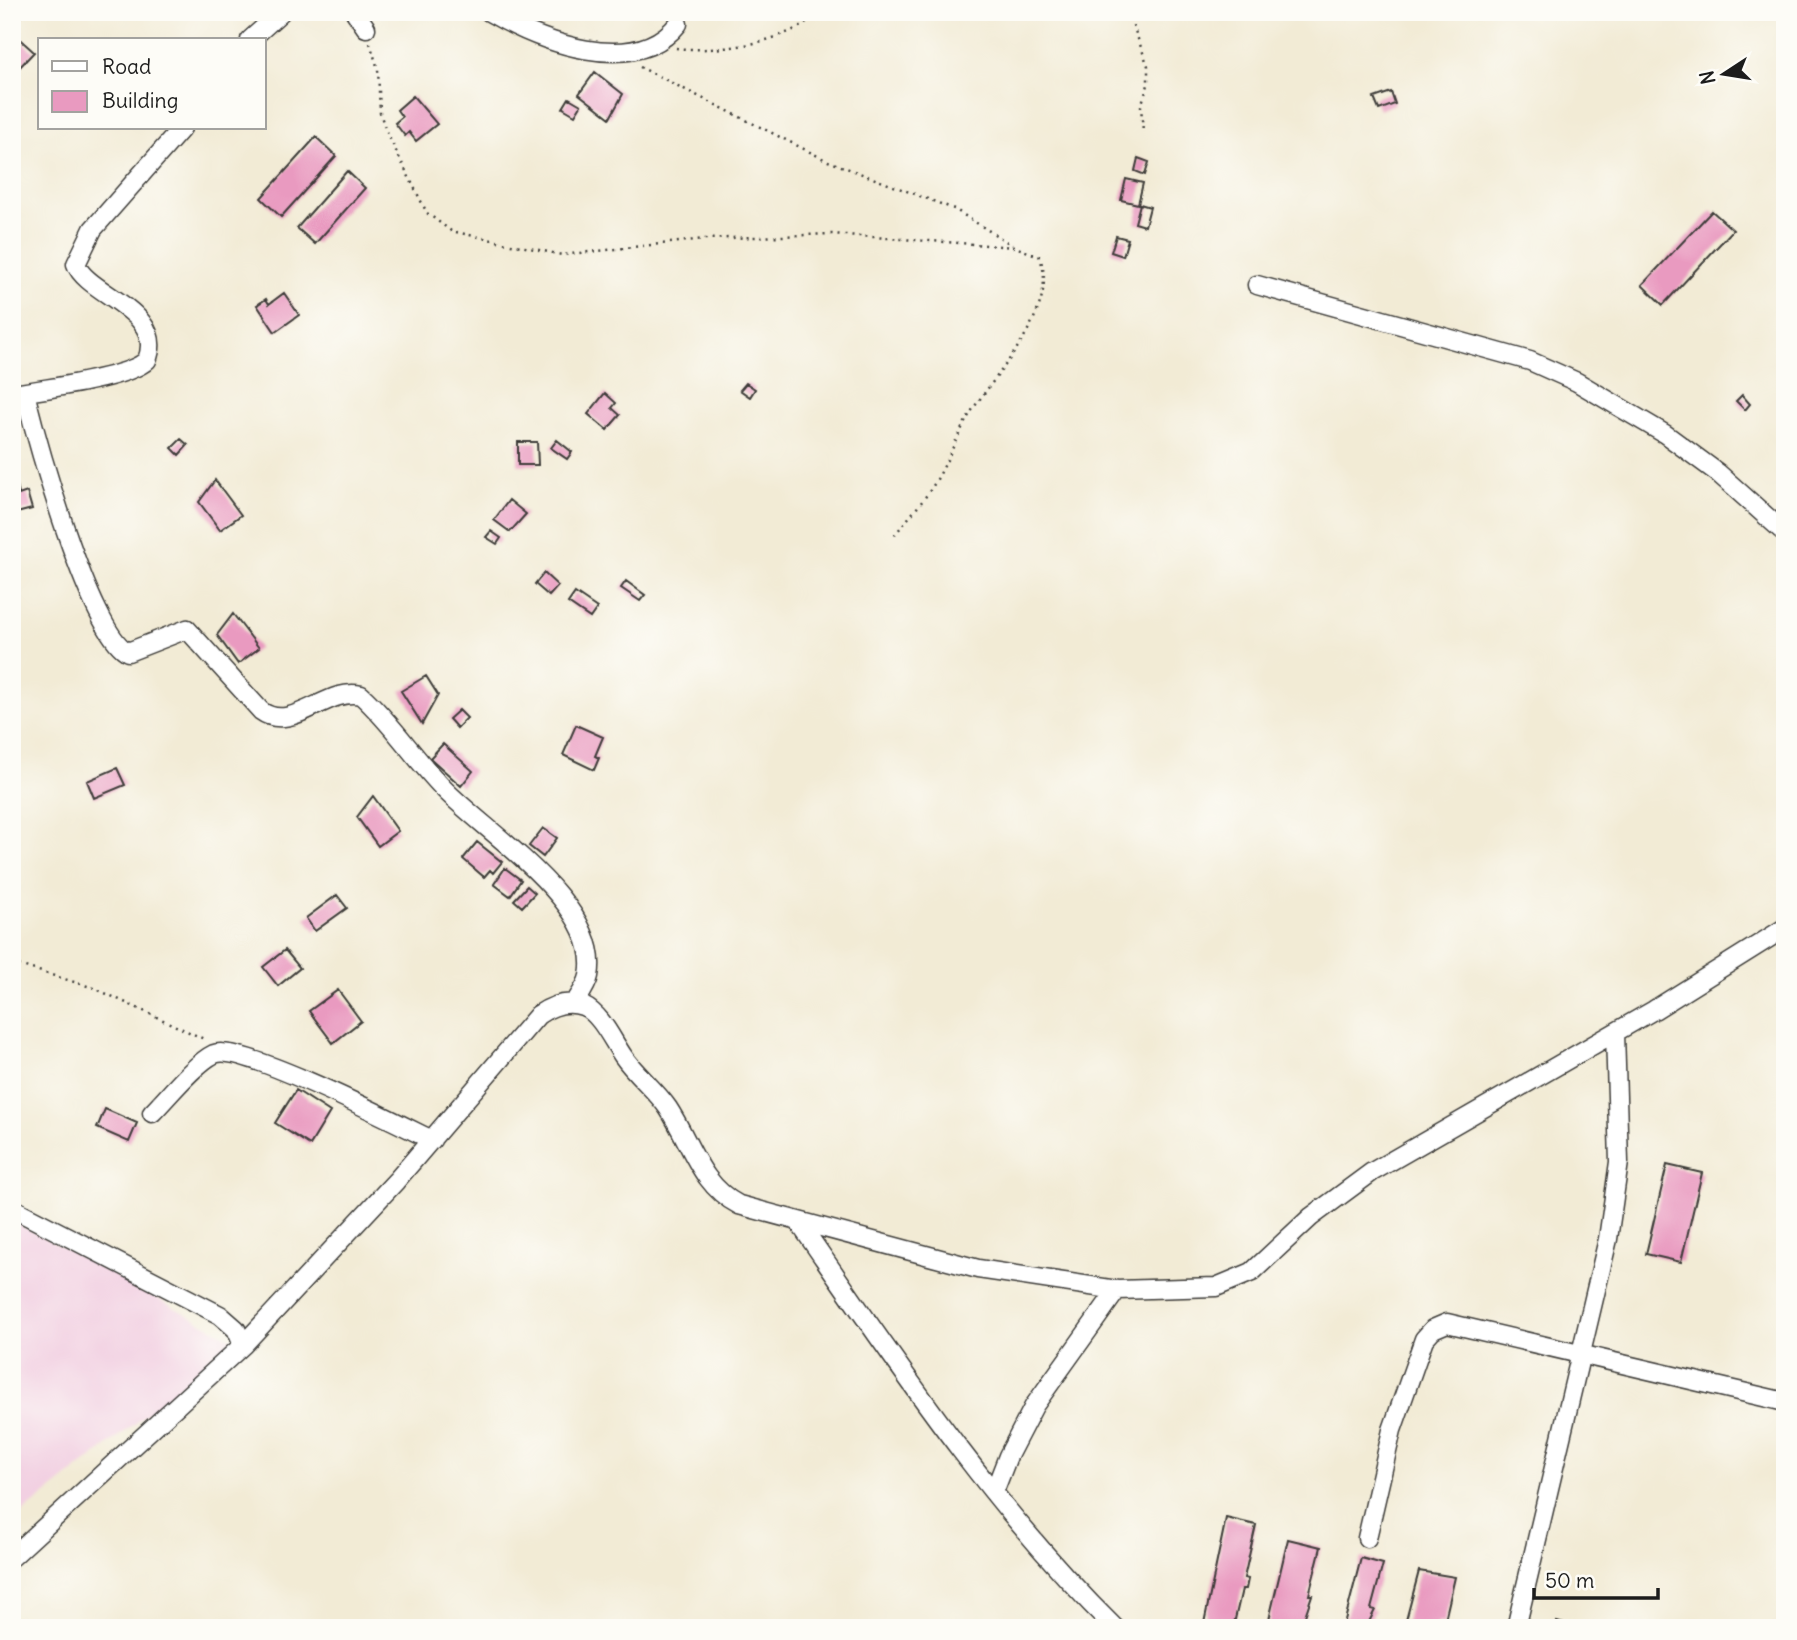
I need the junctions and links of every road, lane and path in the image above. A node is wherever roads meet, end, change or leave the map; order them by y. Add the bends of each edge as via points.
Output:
1 (281, 12) edge
2 (355, 12) edge
3 (489, 12) edge
4 (821, 12) edge
5 (1128, 12) edge
6 (678, 24) dead end
7 (366, 28) joint
8 (252, 38) edge
9 (652, 46) junction
10 (635, 65) dead end
11 (179, 130) edge
12 (1143, 132) dead end
13 (1015, 247) junction
14 (1257, 285) dead end
15 (19, 394) edge
16 (1785, 533) edge
17 (893, 537) dead end
18 (1785, 928) edge
19 (12, 963) edge
20 (574, 1004) junction
21 (1615, 1033) junction
22 (219, 1053) junction
23 (152, 1113) dead end
24 (432, 1140) junction
25 (12, 1208) edge
26 (800, 1224) junction
27 (1117, 1290) junction
28 (243, 1345) junction
29 (1580, 1353) junction
30 (1785, 1402) edge
31 (994, 1492) junction
32 (1367, 1538) dead end
33 (12, 1557) edge
34 (1115, 1628) edge
35 (1516, 1628) edge

1 - 8 street
2 - 7 street
3 - 9 street via 524,31 580,49
4 - 9 path via 791,34 776,38 707,49
5 - 12 path via 1148,66 1141,106
6 - 9 street
7 - 13 path via 386,131 427,213 451,231 562,255 705,239 831,234
10 - 13 path via 828,161 954,209
11 - 15 street via 93,229 76,264 144,325 150,345 147,360 131,370
13 - 17 path via 1041,260 1043,281 1037,311 1006,366 973,408 936,481
14 - 16 street via 1530,361 1565,377 1665,434
15 - 20 street via 64,529 117,645 128,652 137,650 187,629 271,718 342,695 361,695 442,787 548,884 573,913 590,971
18 - 21 street
19 - 22 path via 106,993 204,1040
20 - 24 street via 557,1005 538,1015
20 - 26 street via 598,1019 668,1108 714,1189 739,1205
21 - 27 street via 1372,1172 1311,1217 1252,1272 1216,1287
21 - 29 street via 1619,1162 1608,1239
22 - 23 street via 208,1058
22 - 24 street via 262,1063
24 - 28 street
25 - 28 street via 220,1315 236,1329
26 - 27 street via 978,1269
26 - 31 street via 931,1415
27 - 31 street via 1034,1406
28 - 33 street
29 - 30 street
29 - 32 street via 1447,1323 1433,1329 1424,1339 1392,1430
29 - 35 street
31 - 34 street via 1080,1594

